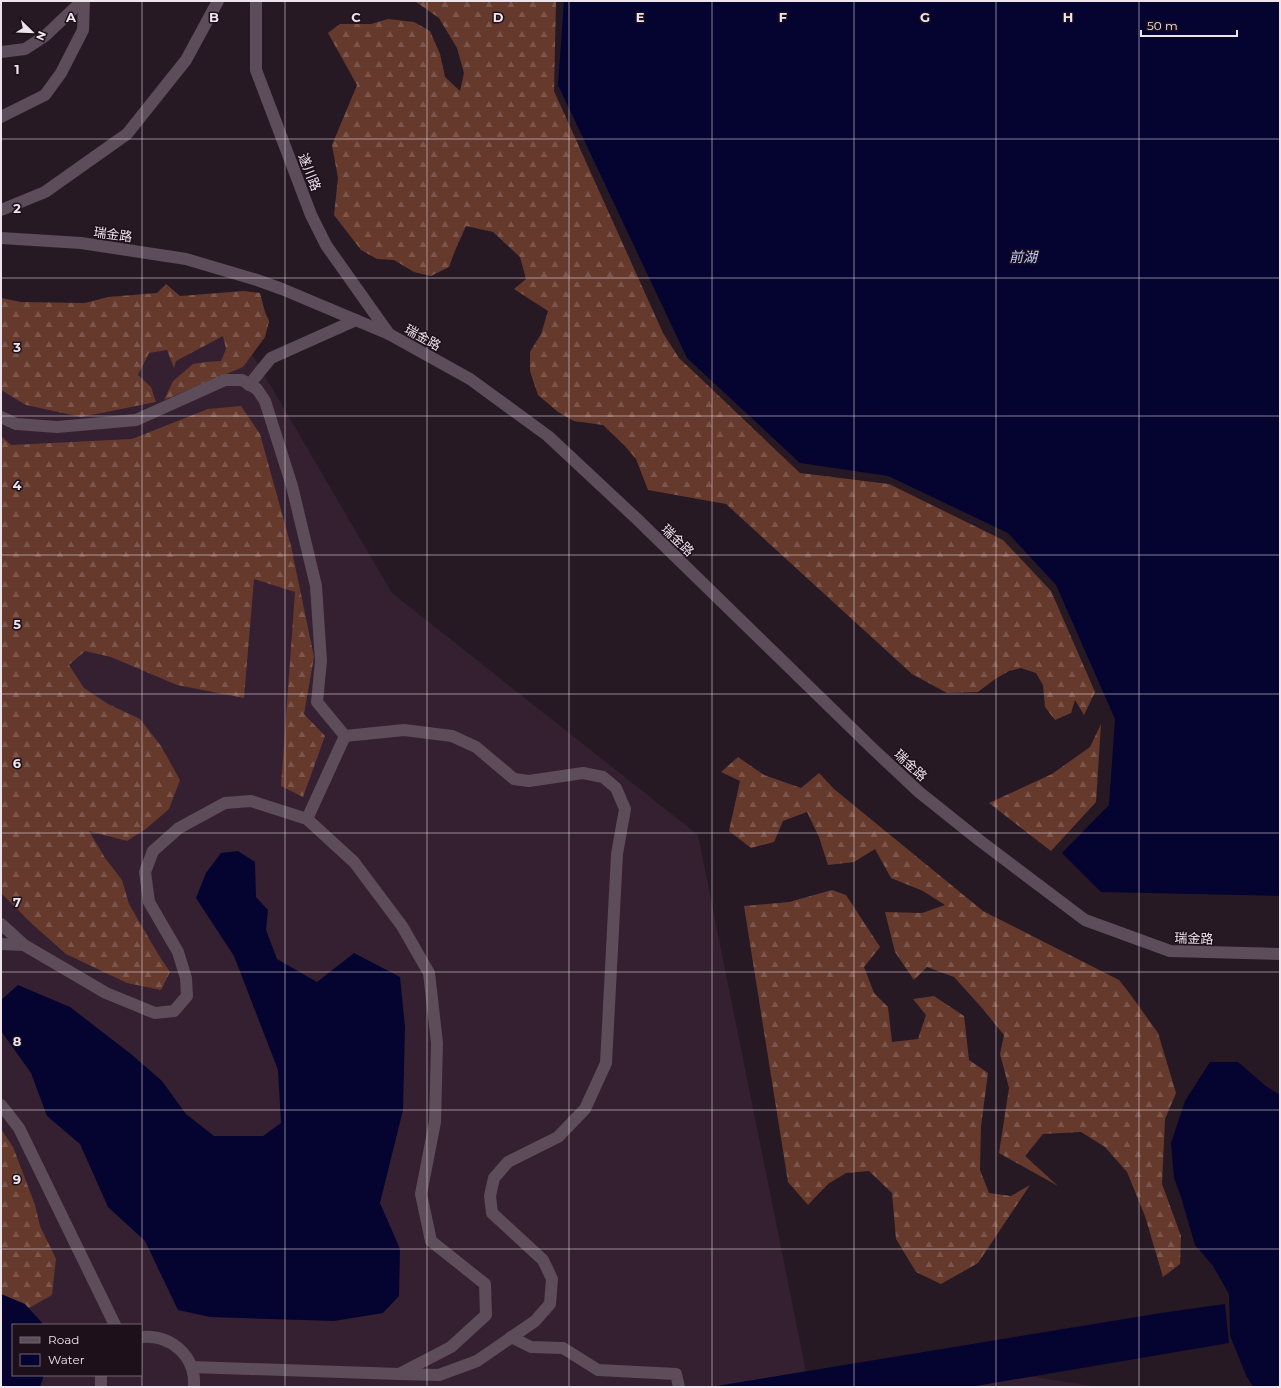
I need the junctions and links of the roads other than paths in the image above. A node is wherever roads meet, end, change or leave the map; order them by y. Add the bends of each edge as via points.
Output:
1 (83, 1) edge
2 (218, 1) edge
3 (256, 1) edge
4 (1, 52) edge
5 (1, 117) edge
6 (1, 210) edge
7 (1, 238) edge
8 (356, 320) junction
9 (389, 334) junction
10 (249, 385) junction
11 (1, 418) edge
12 (345, 736) junction
13 (307, 819) junction
14 (1, 924) edge
15 (1, 944) edge
16 (24, 945) junction
17 (1280, 954) edge
18 (1, 1105) edge
19 (115, 1324) edge
20 (142, 1336) edge
21 (511, 1337) junction
22 (192, 1367) junction
23 (399, 1374) junction
24 (101, 1376) edge
25 (101, 1387) edge
26 (194, 1387) edge
27 (679, 1387) edge

1 - 4 street via 45,36 25,49
1 - 5 street via 83,30 61,73 45,95
2 - 6 street via 186,60 126,134 44,192
3 - 9 street, 遂川路 via 256,70 312,215 326,245
7 - 8 street, 瑞金路 via 81,243 186,259 282,288
8 - 9 street, 瑞金路
8 - 10 street via 271,358
9 - 17 street, 瑞金路 via 470,379 548,436 919,792 1085,920 1170,951
10 - 11 street via 242,380 225,380 136,420 57,427 16,424
10 - 12 street via 257,389 265,401 292,486 316,586 321,661 317,702
12 - 13 street
12 - 21 street via 404,730 452,736 476,747 514,779 529,781 583,774 603,777 616,788 624,809 617,854 606,1063 584,1109 558,1137 508,1162 494,1178 490,1196 492,1213 543,1260 552,1279 550,1304 535,1321
13 - 16 street via 251,801 225,803 179,828 153,851 145,872 149,902 178,952 186,978 187,996 174,1011 155,1013 106,993
13 - 23 street via 354,862 402,926 429,973 437,1043 435,1122 421,1194 432,1241 484,1284 486,1315 451,1347
14 - 16 street
15 - 16 street
18 - 19 street via 19,1128
20 - 22 street via 164,1338 176,1345 186,1355
21 - 23 street via 477,1361 440,1375
21 - 27 street via 531,1347 563,1348 598,1370 676,1374
22 - 23 street
22 - 26 street
24 - 25 street

